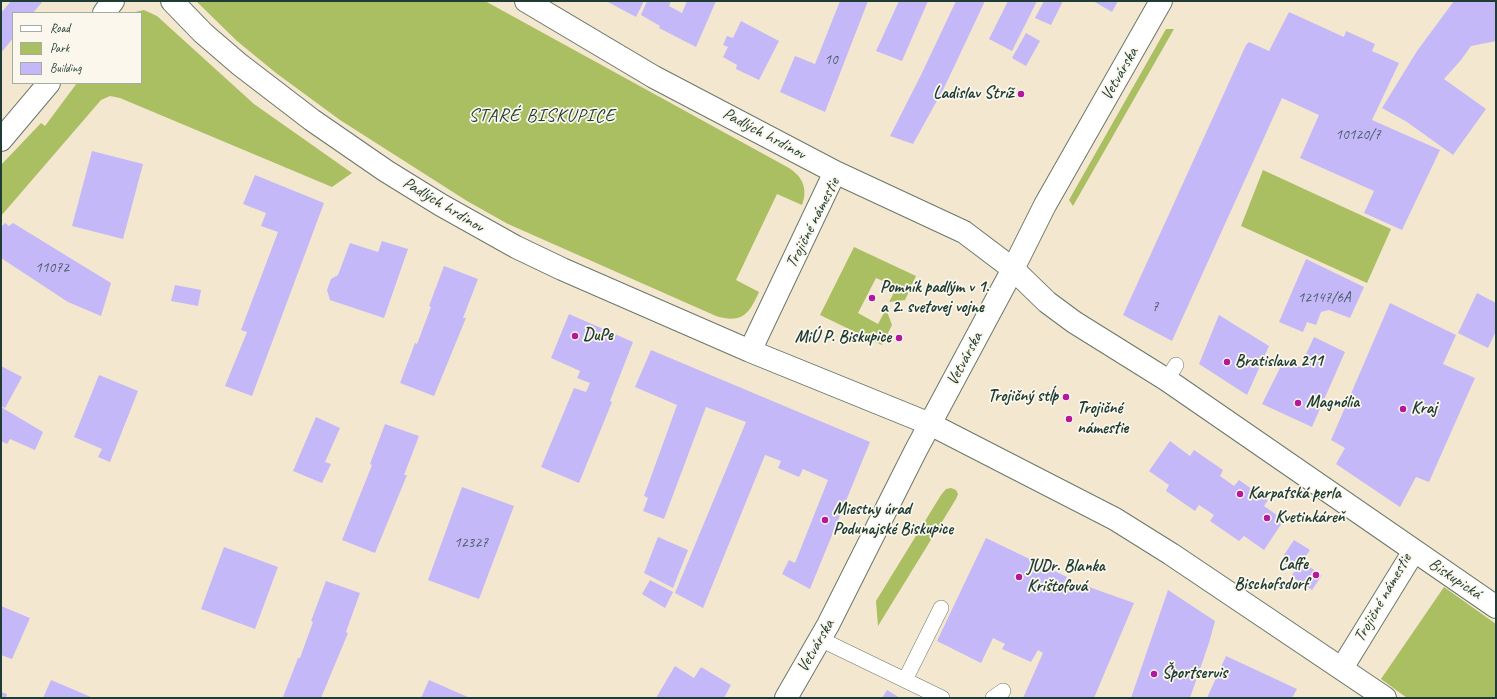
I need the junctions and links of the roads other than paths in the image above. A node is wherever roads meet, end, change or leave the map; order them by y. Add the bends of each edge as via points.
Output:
1 (113, 1) edge
2 (172, 1) edge
3 (526, 1) edge
4 (1161, 1) edge
5 (105, 12) edge
6 (48, 84) edge
7 (1, 140) edge
8 (835, 172) junction
9 (1013, 269) junction
10 (750, 351) junction
11 (930, 424) junction
12 (1414, 551) junction
13 (1496, 607) edge
14 (941, 608) dead end
15 (820, 639) junction
16 (1342, 668) junction
17 (905, 680) junction
18 (786, 698) edge
19 (942, 698) edge
20 (1385, 698) edge

1 - 5 street
2 - 10 street, Padlých hrdinov via 203,33 239,64 312,120 441,205 516,247 562,269
3 - 8 street, Padlých hrdinov via 654,77
4 - 9 street, Vetvárska via 1045,205
6 - 7 street
8 - 9 street, Trojičné námestie via 964,232
8 - 10 street, Trojičné námestie
9 - 11 street, Vetvárska
9 - 12 street, Trojičné námestie via 1052,306 1172,373
10 - 11 street
11 - 15 street, Vetvárska
11 - 16 street via 1115,519
12 - 13 street, Biskupická
12 - 16 street, Trojičné námestie
14 - 17 lane
15 - 17 lane
15 - 18 street, Vetvárska
16 - 20 street
17 - 19 lane

